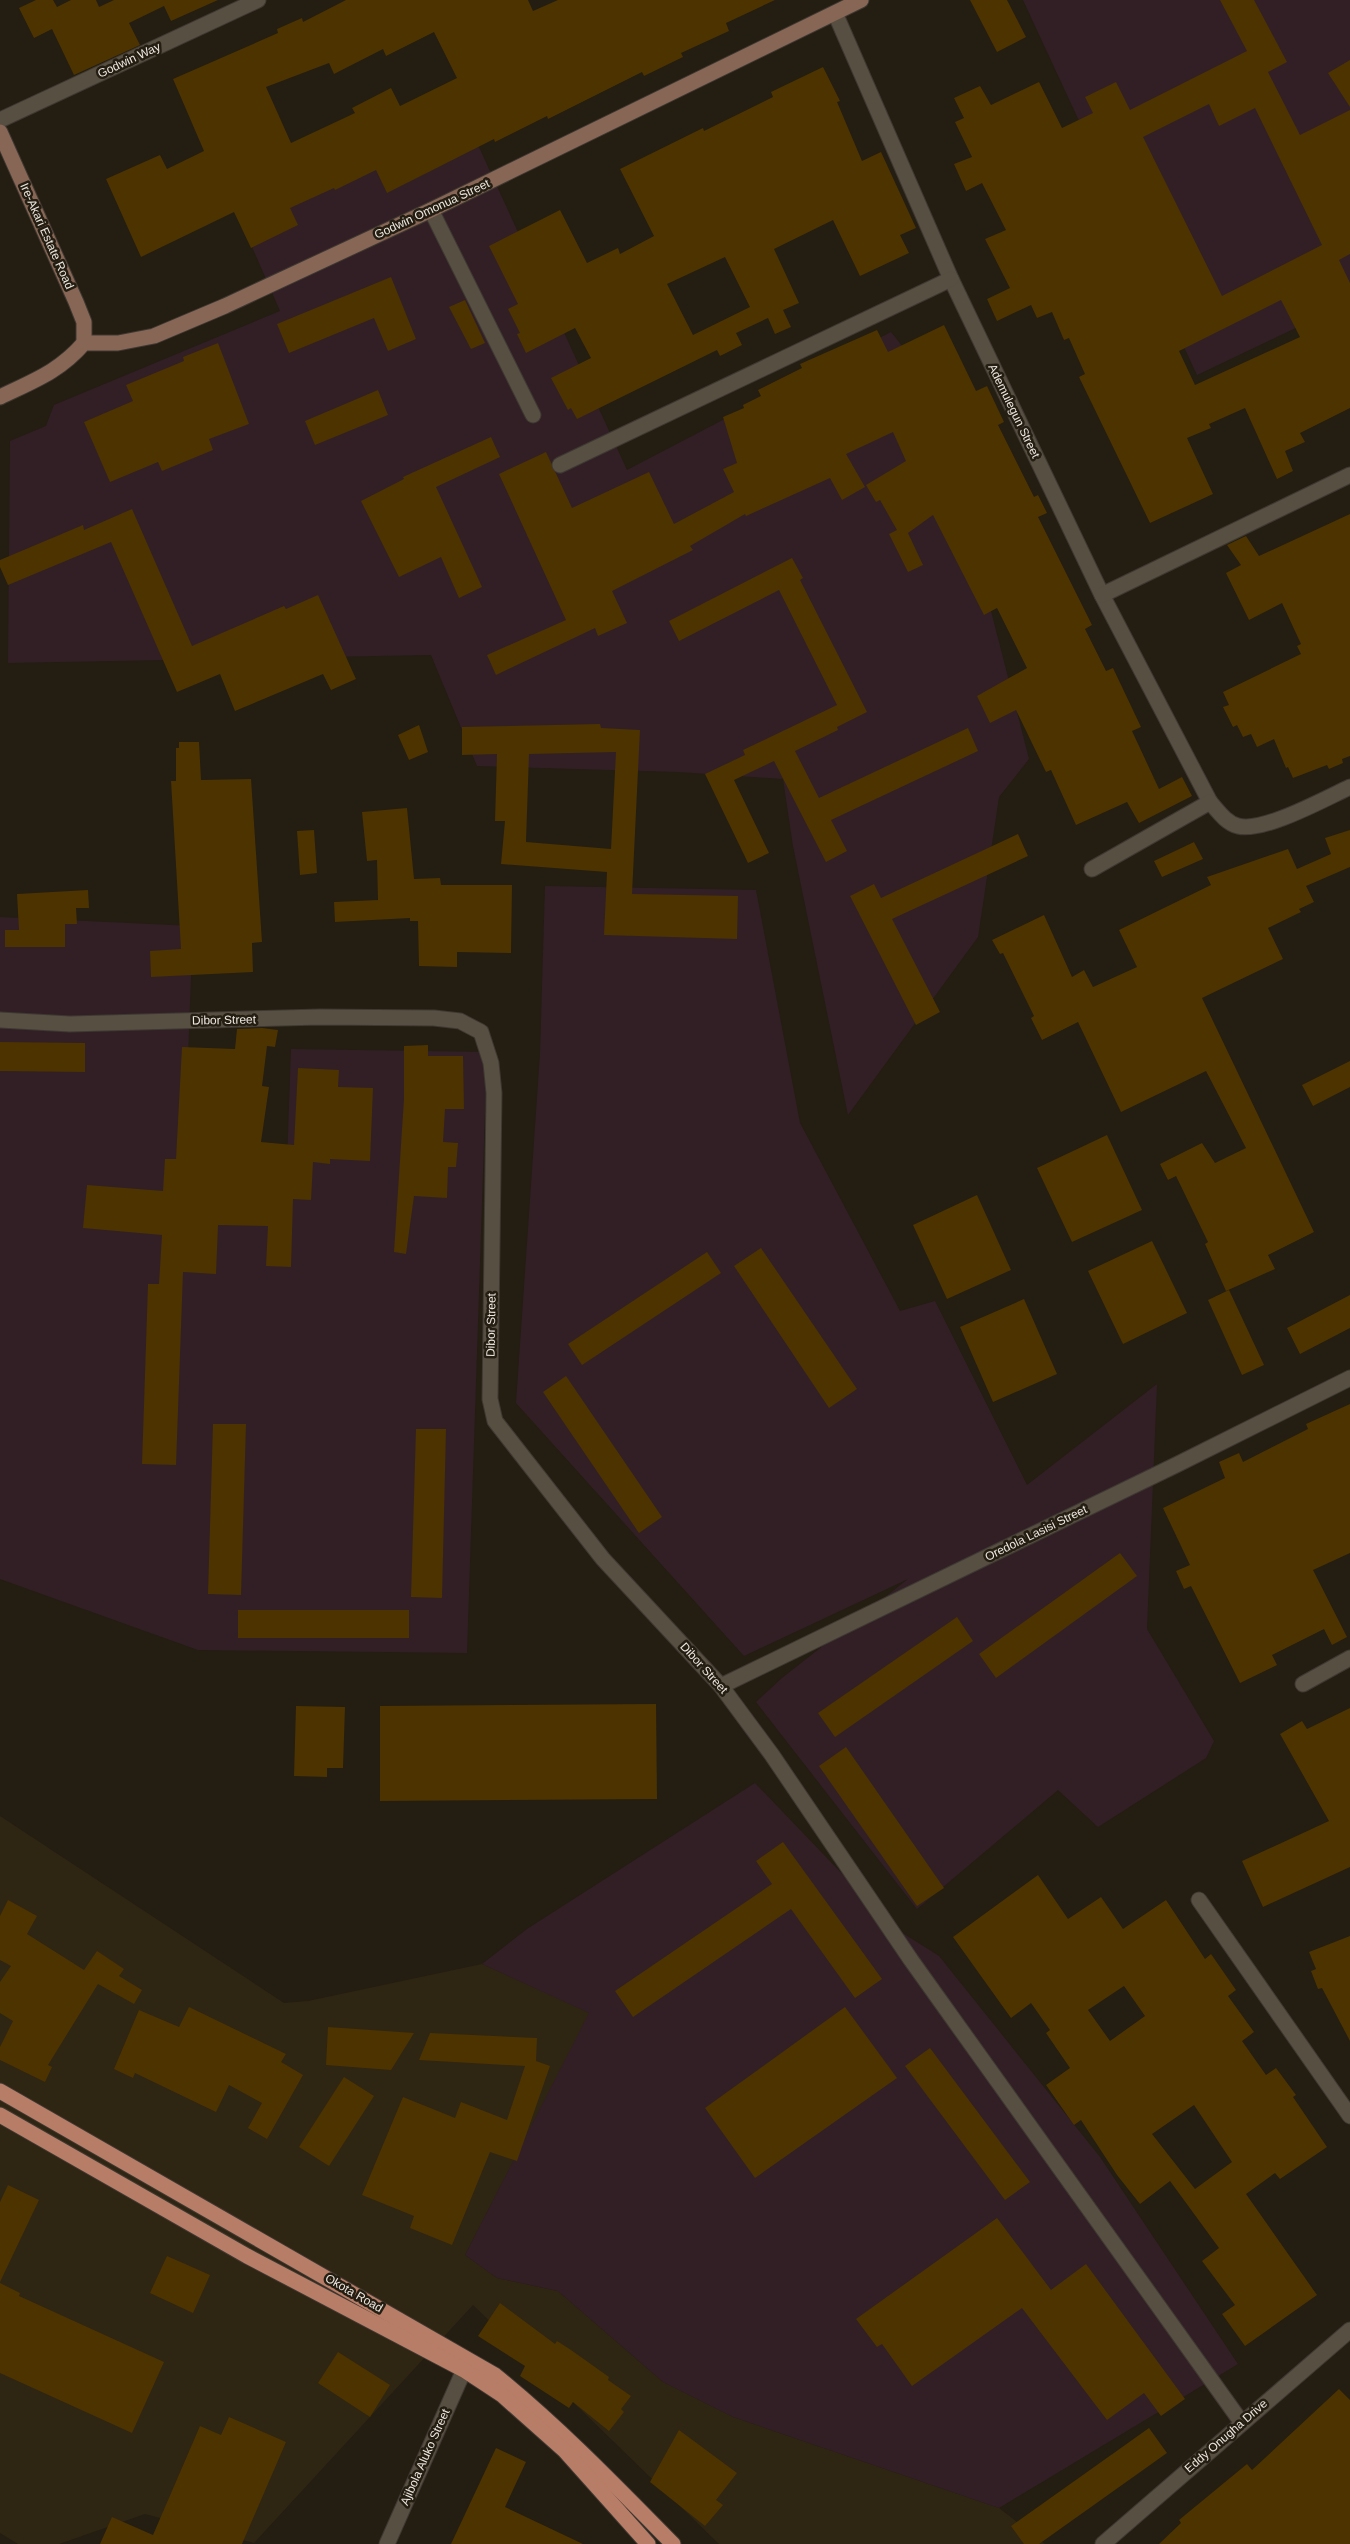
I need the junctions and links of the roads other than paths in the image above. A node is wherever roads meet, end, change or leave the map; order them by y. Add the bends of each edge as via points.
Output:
1 (861, 0) edge
2 (254, 1) edge
3 (835, 13) junction
4 (0, 120) edge
5 (0, 132) edge
6 (431, 210) junction
7 (951, 279) junction
8 (84, 343) junction
9 (0, 397) edge
10 (532, 415) dead end
11 (560, 465) dead end
12 (1350, 475) edge
13 (1102, 595) junction
14 (1350, 787) edge
15 (1210, 802) junction
16 (1092, 869) dead end
17 (0, 1020) edge
18 (1350, 1378) edge
19 (1350, 1658) edge
20 (1303, 1684) dead end
21 (722, 1686) junction
22 (1199, 1900) dead end
23 (0, 2091) edge
24 (0, 2115) edge
25 (1350, 2116) edge
26 (1350, 2330) edge
27 (464, 2370) junction
28 (1242, 2423) junction
29 (387, 2544) edge
30 (648, 2544) edge
31 (672, 2544) edge
32 (1103, 2544) edge

1 - 3 street, Godwin Omonua Street
2 - 4 street, Godwin Way
3 - 6 street, Godwin Omonua Street
3 - 7 street, Ademulegun Street
5 - 8 street, Ire-Akari Estate Road via 84,322
6 - 8 street, Godwin Omonua Street via 226,306 154,336 118,343
6 - 10 street
7 - 11 street
7 - 13 street, Ademulegun Street
8 - 9 street via 51,373
12 - 13 street
13 - 15 street, Ademulegun Street
14 - 15 street, Ademulegun Street via 1281,819 1253,826 1239,827 1226,820
15 - 16 street
17 - 21 street, Dibor Street via 70,1024 320,1017 434,1018 460,1021 481,1032 494,1093 490,1399 495,1421 603,1559
18 - 21 street, Oredola Lasisi Street
19 - 20 street
21 - 28 street, Dibor Street via 911,1960
22 - 25 street
23 - 31 main road, Okota Road via 495,2375 594,2462
24 - 27 main road, Okota Road via 247,2256
26 - 28 street, Eddy Onugha Drive
27 - 29 street, Ajibola Aluko Street
27 - 30 main road, Okota Road via 502,2395 565,2451
28 - 32 street, Eddy Onugha Drive

